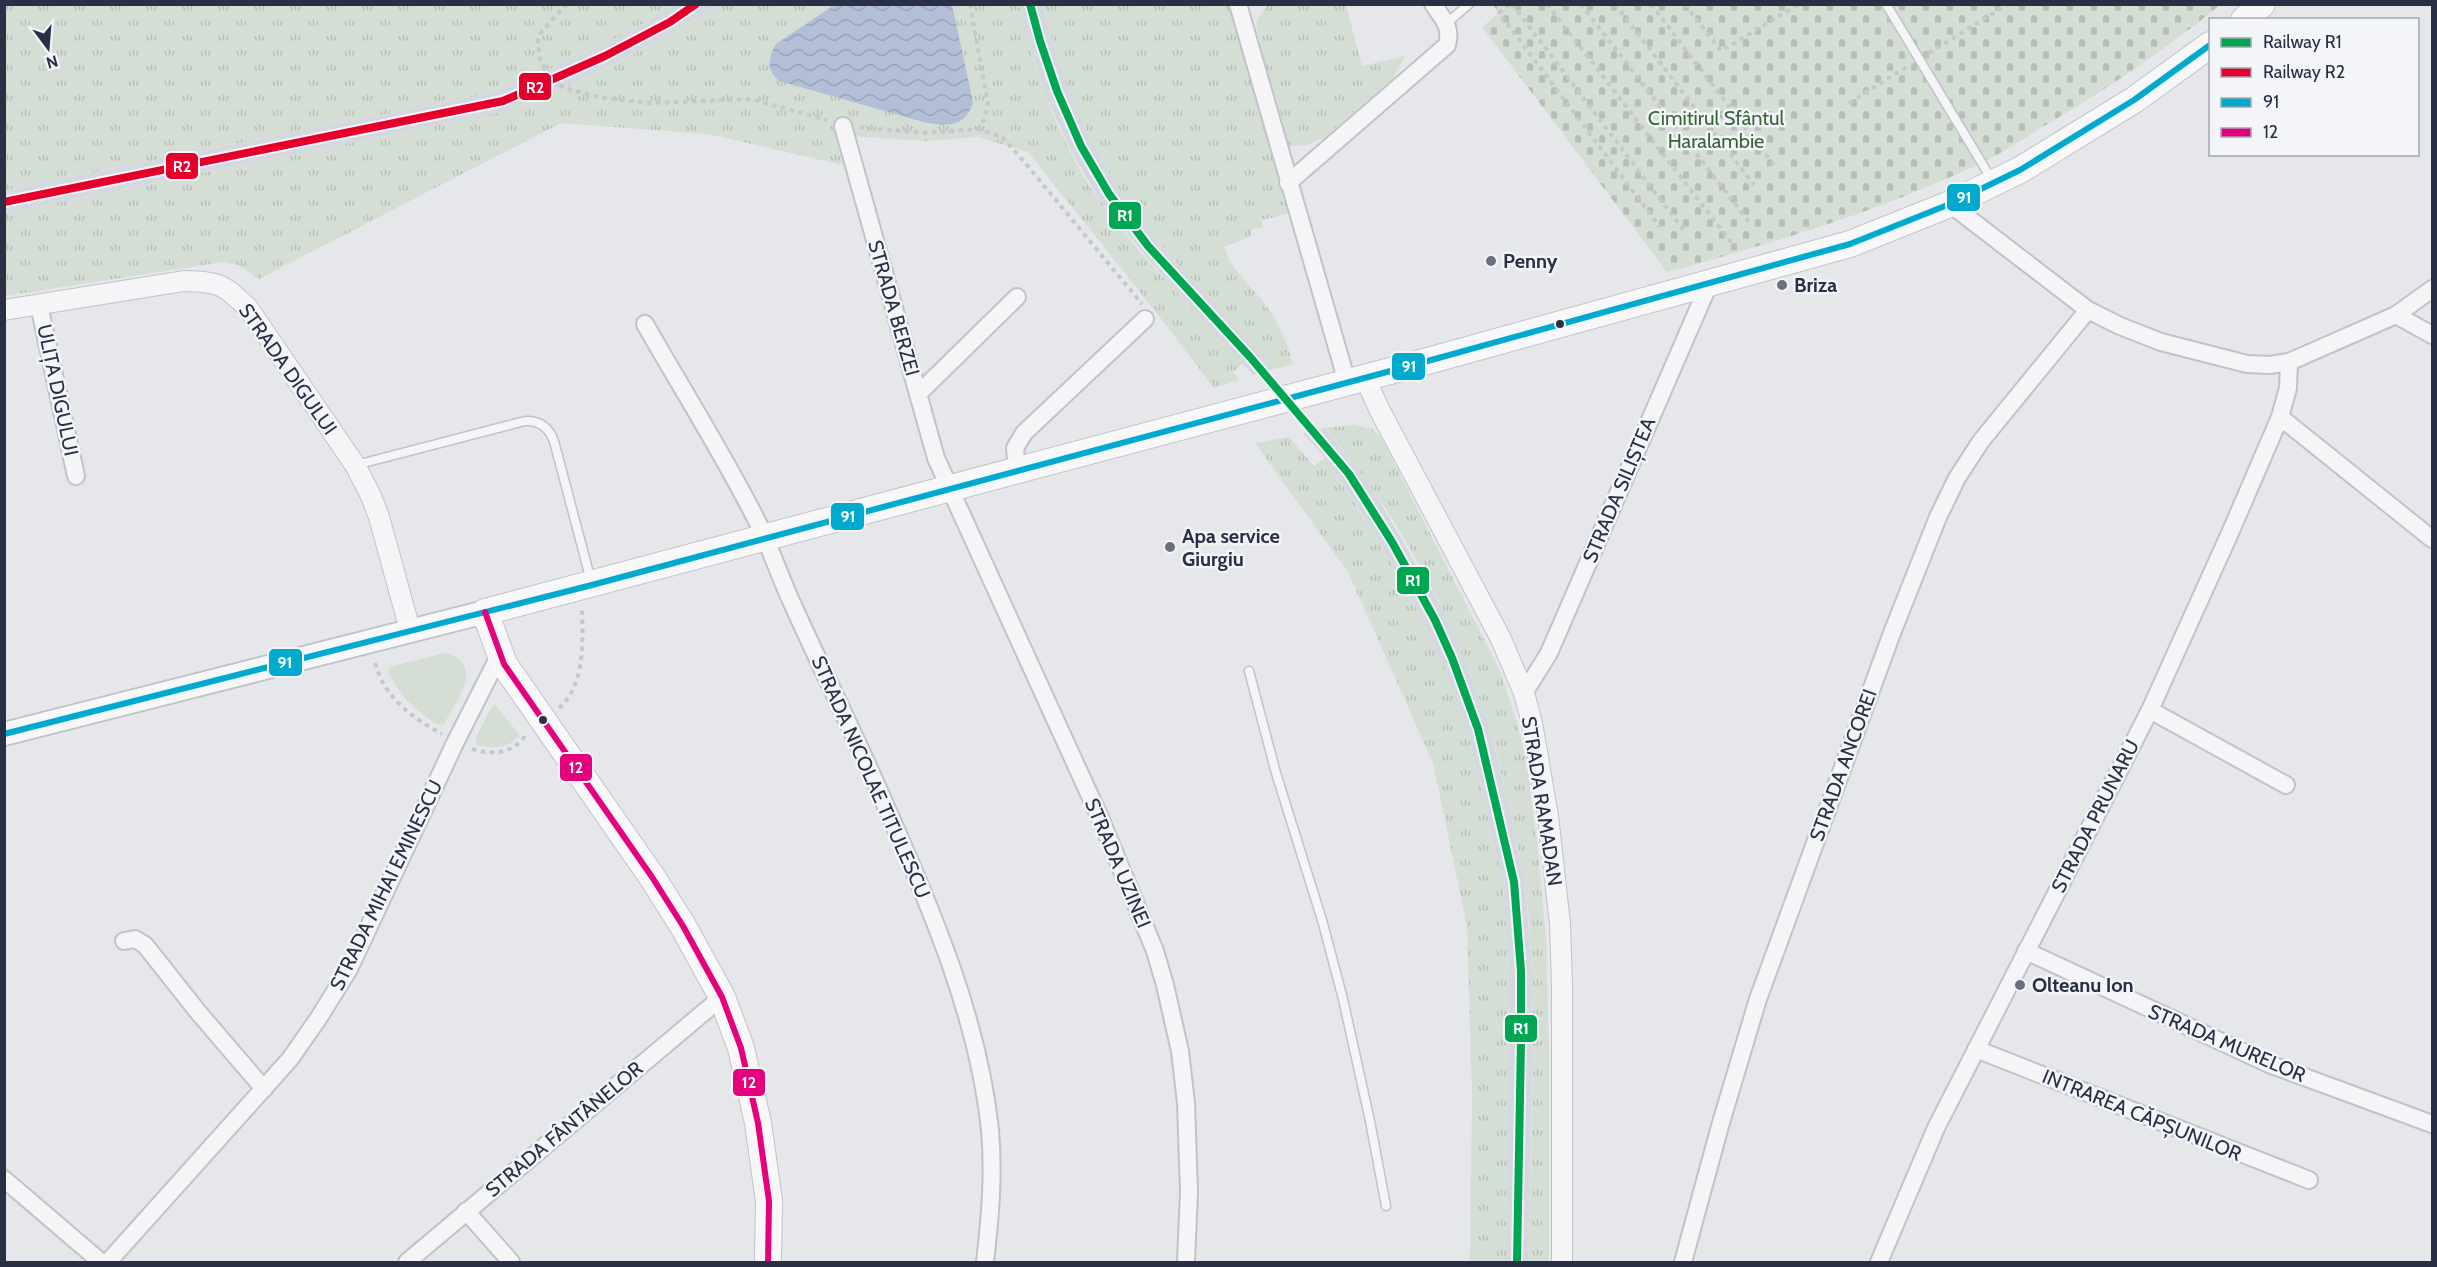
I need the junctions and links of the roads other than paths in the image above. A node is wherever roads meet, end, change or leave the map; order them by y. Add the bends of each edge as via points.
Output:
1 (1433, 4) edge
2 (1469, 4) edge
3 (1886, 4) edge
4 (2262, 4) edge
5 (1239, 5) edge
6 (2246, 18) edge
7 (1447, 23) junction
8 (2209, 46) edge
9 (843, 126) road end
10 (1288, 183) junction
11 (1994, 183) junction
12 (1950, 204) junction
13 (1709, 284) junction
14 (2433, 290) edge
15 (1017, 297) dead end
16 (39, 304) junction
17 (4, 310) edge
18 (2088, 310) junction
19 (2396, 315) junction
20 (1145, 319) road end
21 (645, 324) dead end
22 (2433, 335) edge
23 (2289, 362) junction
24 (1356, 380) junction
25 (918, 394) junction
26 (2280, 417) junction
27 (355, 465) junction
28 (1017, 471) junction
29 (76, 476) dead end
30 (950, 488) junction
31 (765, 538) junction
32 (2433, 539) edge
33 (592, 585) junction
34 (485, 612) junction
35 (410, 630) junction
36 (499, 656) junction
37 (1249, 671) dead end
38 (1524, 693) junction
39 (2150, 710) junction
40 (4, 734) edge
41 (2286, 785) dead end
42 (124, 941) dead end
43 (2026, 951) junction
44 (722, 997) junction
45 (1976, 1049) junction
46 (264, 1089) junction
47 (2433, 1124) edge
48 (4, 1179) edge
49 (2309, 1180) dead end
50 (1386, 1206) dead end
51 (466, 1211) junction
52 (101, 1263) edge
53 (108, 1263) edge
54 (407, 1263) edge
55 (511, 1263) edge
56 (768, 1263) edge
57 (985, 1263) edge
58 (1186, 1263) edge
59 (1562, 1263) edge
60 (1683, 1263) edge
61 (1879, 1263) edge

1 - 7 street
2 - 7 lane
3 - 11 lane
4 - 6 main road
5 - 10 street
7 - 10 street via 1447,45
8 - 11 main road via 2134,100
9 - 25 street, STRADA BERZEI
10 - 24 street
11 - 12 main road
12 - 13 main road via 1850,244
12 - 18 street
13 - 24 main road
13 - 38 street, STRADA SILIȘTEA via 1549,653
14 - 19 street
15 - 25 street
16 - 17 street, STRADA DIGULUI
16 - 27 street, STRADA DIGULUI via 184,281 213,282 231,291 248,308
16 - 29 street, ULIȚA DIGULUI
18 - 23 street via 2161,342 2212,357 2247,364
18 - 60 street, STRADA ANCOREI via 1981,441 1938,517 1758,999
19 - 22 street
19 - 23 street
20 - 28 street via 1024,433 1015,448
21 - 31 street, STRADA NICOLAE TITULESCU
23 - 26 street, STRADA PRUNARU via 2288,388
24 - 28 main road
24 - 38 street, STRADA RAMADAN via 1379,409 1501,639
25 - 30 street, STRADA BERZEI via 936,458
26 - 32 street
26 - 39 street, STRADA PRUNARU
27 - 33 lane via 525,421 538,422 548,429 554,441
27 - 35 street, STRADA DIGULUI via 379,517
28 - 30 main road
30 - 31 main road
30 - 58 street, STRADA UZINEI via 1101,820 1155,951 1180,1051 1186,1103
31 - 33 main road
31 - 57 street, STRADA NICOLAE TITULESCU via 922,888 957,983 990,1132 991,1209
33 - 34 main road
34 - 35 main road
34 - 36 main road
35 - 40 main road
36 - 44 main road via 652,877
36 - 46 street, STRADA MIHAI EMINESCU via 349,969 290,1059
37 - 50 lane via 1343,999
38 - 59 street, STRADA RAMADAN via 1540,762 1560,924
39 - 41 street
39 - 43 street, STRADA PRUNARU
42 - 46 street via 135,939 146,945
43 - 45 street, STRADA PRUNARU
43 - 47 street, STRADA MURELOR via 2269,1064
44 - 51 street, STRADA FÂNTÂNELOR
44 - 56 main road via 741,1048 758,1123 769,1202
45 - 49 street, INTRAREA CĂPȘUNILOR
45 - 61 street, STRADA PRUNARU via 1936,1128
46 - 53 street, STRADA MIHAI EMINESCU
48 - 52 street
51 - 54 street, STRADA FÂNTÂNELOR
51 - 55 street

